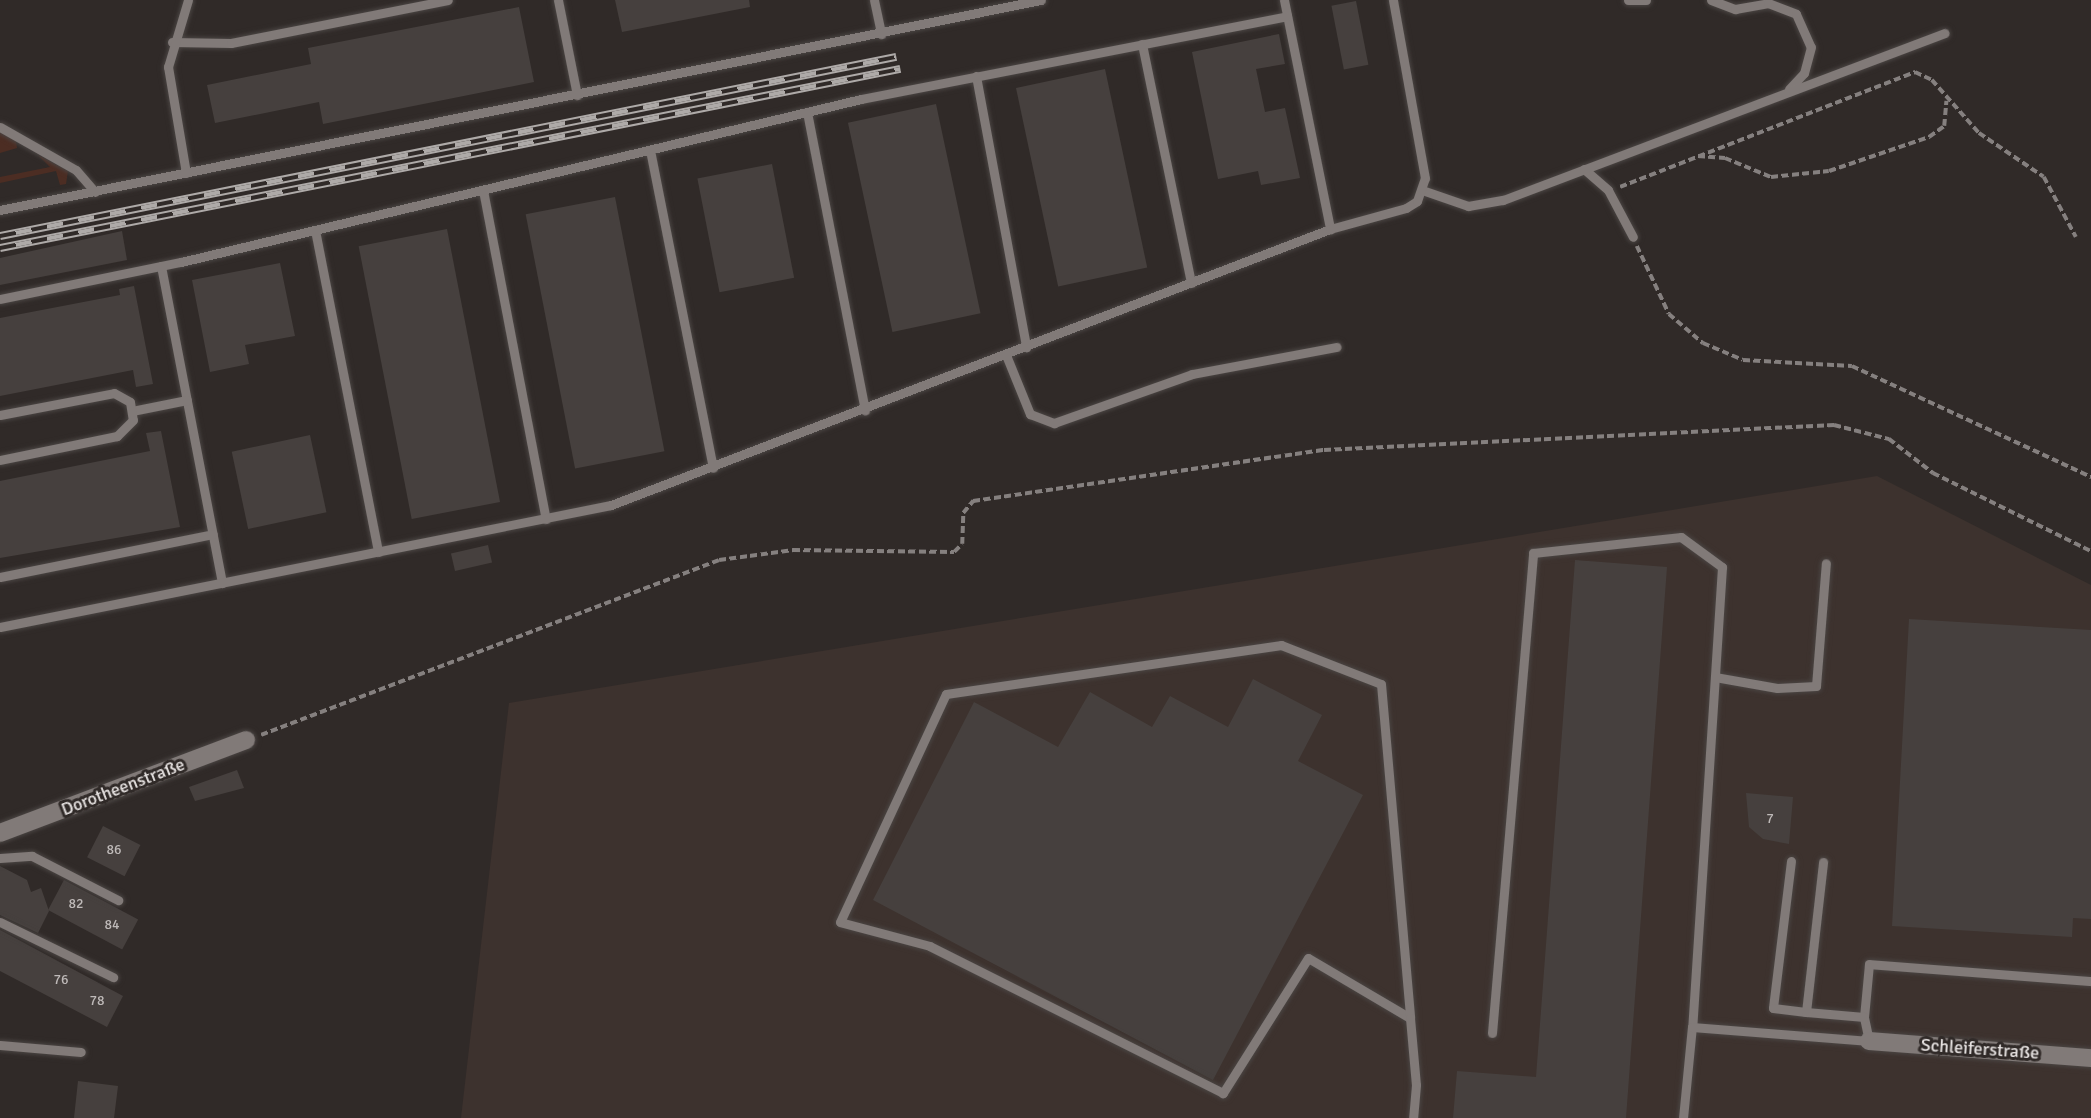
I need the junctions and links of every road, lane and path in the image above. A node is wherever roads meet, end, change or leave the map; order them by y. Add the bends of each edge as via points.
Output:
1 (188, 0) edge
2 (448, 0) edge
3 (558, 0) edge
4 (874, 0) edge
5 (989, 0) edge
6 (1041, 0) edge
7 (1284, 0) edge
8 (1393, 0) edge
9 (1628, 0) edge
10 (1646, 0) edge
11 (1711, 0) edge
12 (991, 12) junction
13 (1287, 16) junction
14 (1944, 33) dead end
15 (881, 34) junction
16 (172, 42) junction
17 (1142, 44) junction
18 (976, 76) junction
19 (1942, 93) junction
20 (578, 94) junction
21 (1780, 95) junction
22 (807, 112) junction
23 (0, 127) edge
24 (650, 150) junction
25 (1686, 158) junction
26 (1584, 169) junction
27 (186, 173) junction
28 (483, 190) junction
29 (1422, 190) junction
30 (95, 192) junction
31 (1609, 193) junction
32 (0, 210) edge
33 (1330, 229) junction
34 (315, 230) junction
35 (1633, 237) joint
36 (2076, 237) dead end
37 (161, 266) junction
38 (1191, 283) junction
39 (0, 299) edge
40 (1026, 347) junction
41 (1336, 347) dead end
42 (1006, 355) junction
43 (187, 400) junction
44 (864, 410) junction
45 (132, 411) junction
46 (0, 415) edge
47 (0, 460) edge
48 (713, 468) junction
49 (2091, 477) edge
50 (546, 519) junction
51 (213, 534) junction
52 (2091, 551) edge
53 (378, 552) junction
54 (1826, 563) dead end
55 (0, 577) edge
56 (222, 583) junction
57 (0, 627) edge
58 (1715, 677) junction
59 (246, 740) joint
60 (0, 833) edge
61 (0, 858) edge
62 (1791, 861) dead end
63 (1823, 862) dead end
64 (118, 900) dead end
65 (0, 922) edge
66 (114, 977) dead end
67 (2091, 981) edge
68 (1806, 1012) junction
69 (1864, 1017) junction
70 (1410, 1018) junction
71 (1692, 1027) junction
72 (1492, 1033) dead end
73 (1870, 1041) junction
74 (0, 1045) edge
75 (81, 1052) dead end
76 (2091, 1058) edge
77 (1413, 1118) edge
78 (1683, 1118) edge

1 - 16 lane
2 - 16 lane via 231,43
3 - 20 lane
4 - 15 lane
5 - 12 lane
6 - 12 lane
7 - 13 lane
8 - 29 lane via 1420,135
9 - 10 lane
11 - 21 lane via 1735,9 1781,6 1805,25 1809,60 1796,83
12 - 15 lane
13 - 17 lane
13 - 33 lane
14 - 21 lane
15 - 20 lane
16 - 27 lane via 169,90
17 - 18 lane
17 - 38 lane
18 - 22 lane
18 - 40 lane
19 - 25 path via 1925,75 1901,76
19 - 25 path via 1948,106 1944,126 1913,145 1855,164 1771,177 1714,155
19 - 36 path via 1979,133 2049,183
20 - 27 lane
21 - 26 lane
22 - 24 lane
22 - 44 lane
23 - 30 lane via 76,170
24 - 28 lane
24 - 48 lane
25 - 31 path
26 - 29 lane via 1485,205 1450,204
26 - 31 lane
27 - 30 lane
28 - 34 lane
28 - 50 lane
29 - 33 lane via 1406,208
30 - 32 lane
31 - 35 lane
33 - 38 lane
34 - 37 lane
34 - 53 lane
35 - 49 path via 1659,299 1703,343 1743,360 1852,366
37 - 39 lane
37 - 43 lane
38 - 40 lane
40 - 42 lane
41 - 42 lane via 1192,374 1054,424 1030,414
42 - 44 lane
43 - 45 lane
43 - 51 lane
44 - 48 lane
45 - 46 lane via 126,398 114,393
45 - 47 lane via 132,428 117,436
48 - 50 lane via 611,505
50 - 53 lane
51 - 55 lane
51 - 56 lane
52 - 59 path via 1933,473 1889,439 1834,425 1324,450 973,501 963,513 964,531 954,552 807,550 719,560
53 - 56 lane
54 - 58 lane via 1816,686 1777,688
56 - 57 lane
58 - 71 lane
58 - 72 lane via 1722,568 1681,537 1533,553
59 - 60 street, Dorotheenstraße
61 - 64 lane via 32,856
62 - 68 lane via 1773,1008
63 - 68 lane
65 - 66 lane
67 - 69 lane via 1869,964
68 - 69 lane
69 - 73 lane
70 - 70 lane via 1381,684 1281,645 946,694 840,922 930,946 1223,1094 1308,958
70 - 77 lane
71 - 73 lane
71 - 78 lane
73 - 76 street, Schleiferstraße
74 - 75 lane

